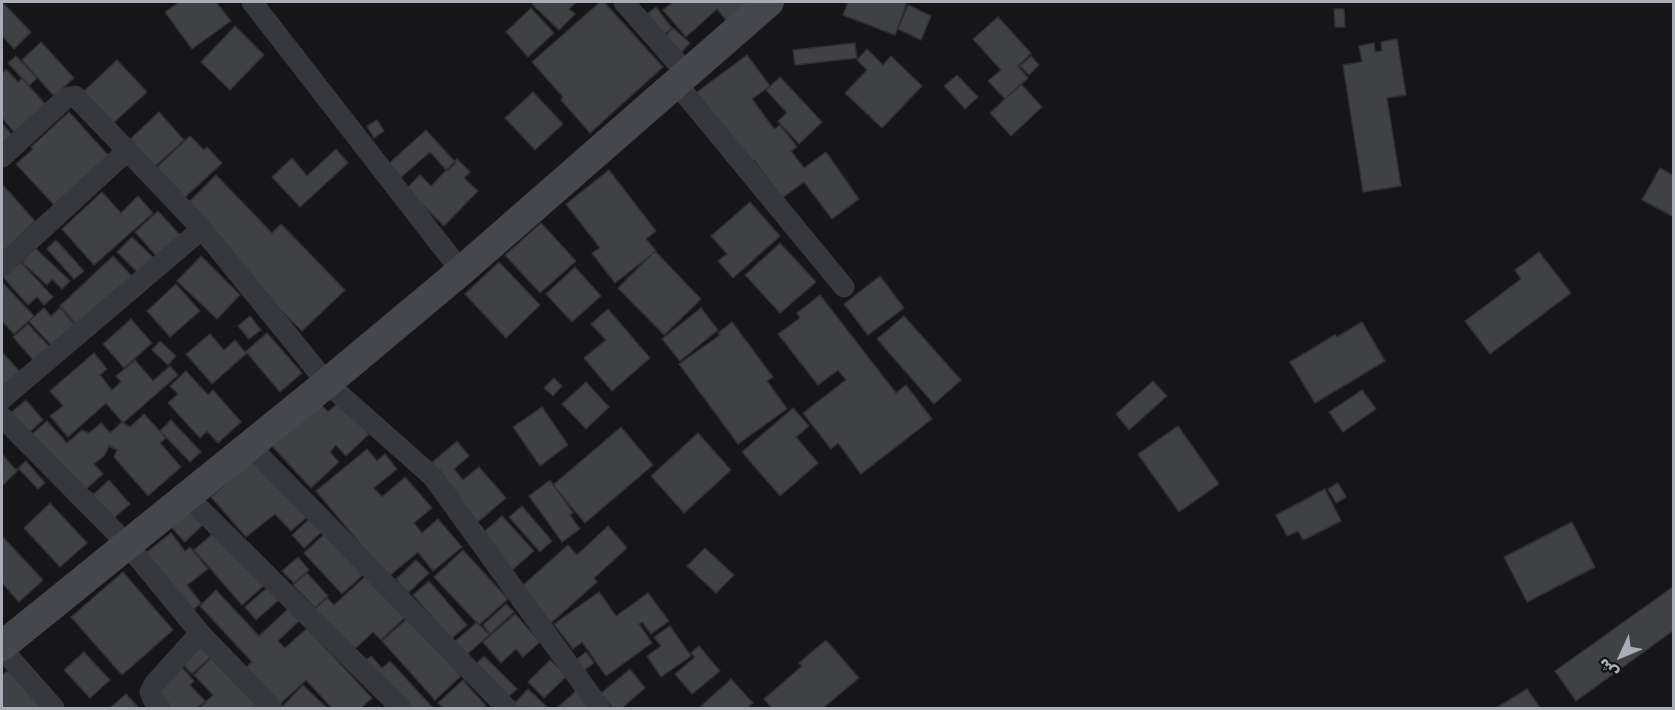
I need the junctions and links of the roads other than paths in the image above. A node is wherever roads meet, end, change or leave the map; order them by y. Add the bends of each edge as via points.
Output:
1 (252, 2) edge
2 (624, 2) edge
3 (769, 2) edge
4 (681, 78) junction
5 (127, 150) junction
6 (2, 157) edge
7 (202, 228) junction
8 (2, 266) edge
9 (461, 271) junction
10 (844, 287) dead end
11 (327, 383) junction
12 (2, 399) edge
13 (2, 417) edge
14 (250, 446) junction
15 (187, 496) junction
16 (127, 544) junction
17 (200, 633) junction
18 (2, 647) edge
19 (54, 708) edge
20 (160, 708) edge
21 (272, 708) edge
22 (401, 708) edge
23 (507, 708) edge
24 (600, 708) edge

1 - 9 street
2 - 4 street
3 - 4 street
4 - 9 street
4 - 10 street
5 - 6 street via 75,96 66,98
5 - 7 street
5 - 8 street
7 - 11 street
7 - 12 street
9 - 11 street
11 - 14 street
11 - 24 street via 433,477
13 - 16 street
14 - 15 street
14 - 23 street
15 - 16 street
15 - 22 street
16 - 17 street
16 - 18 street
17 - 20 street via 150,692
17 - 21 street
18 - 19 street

